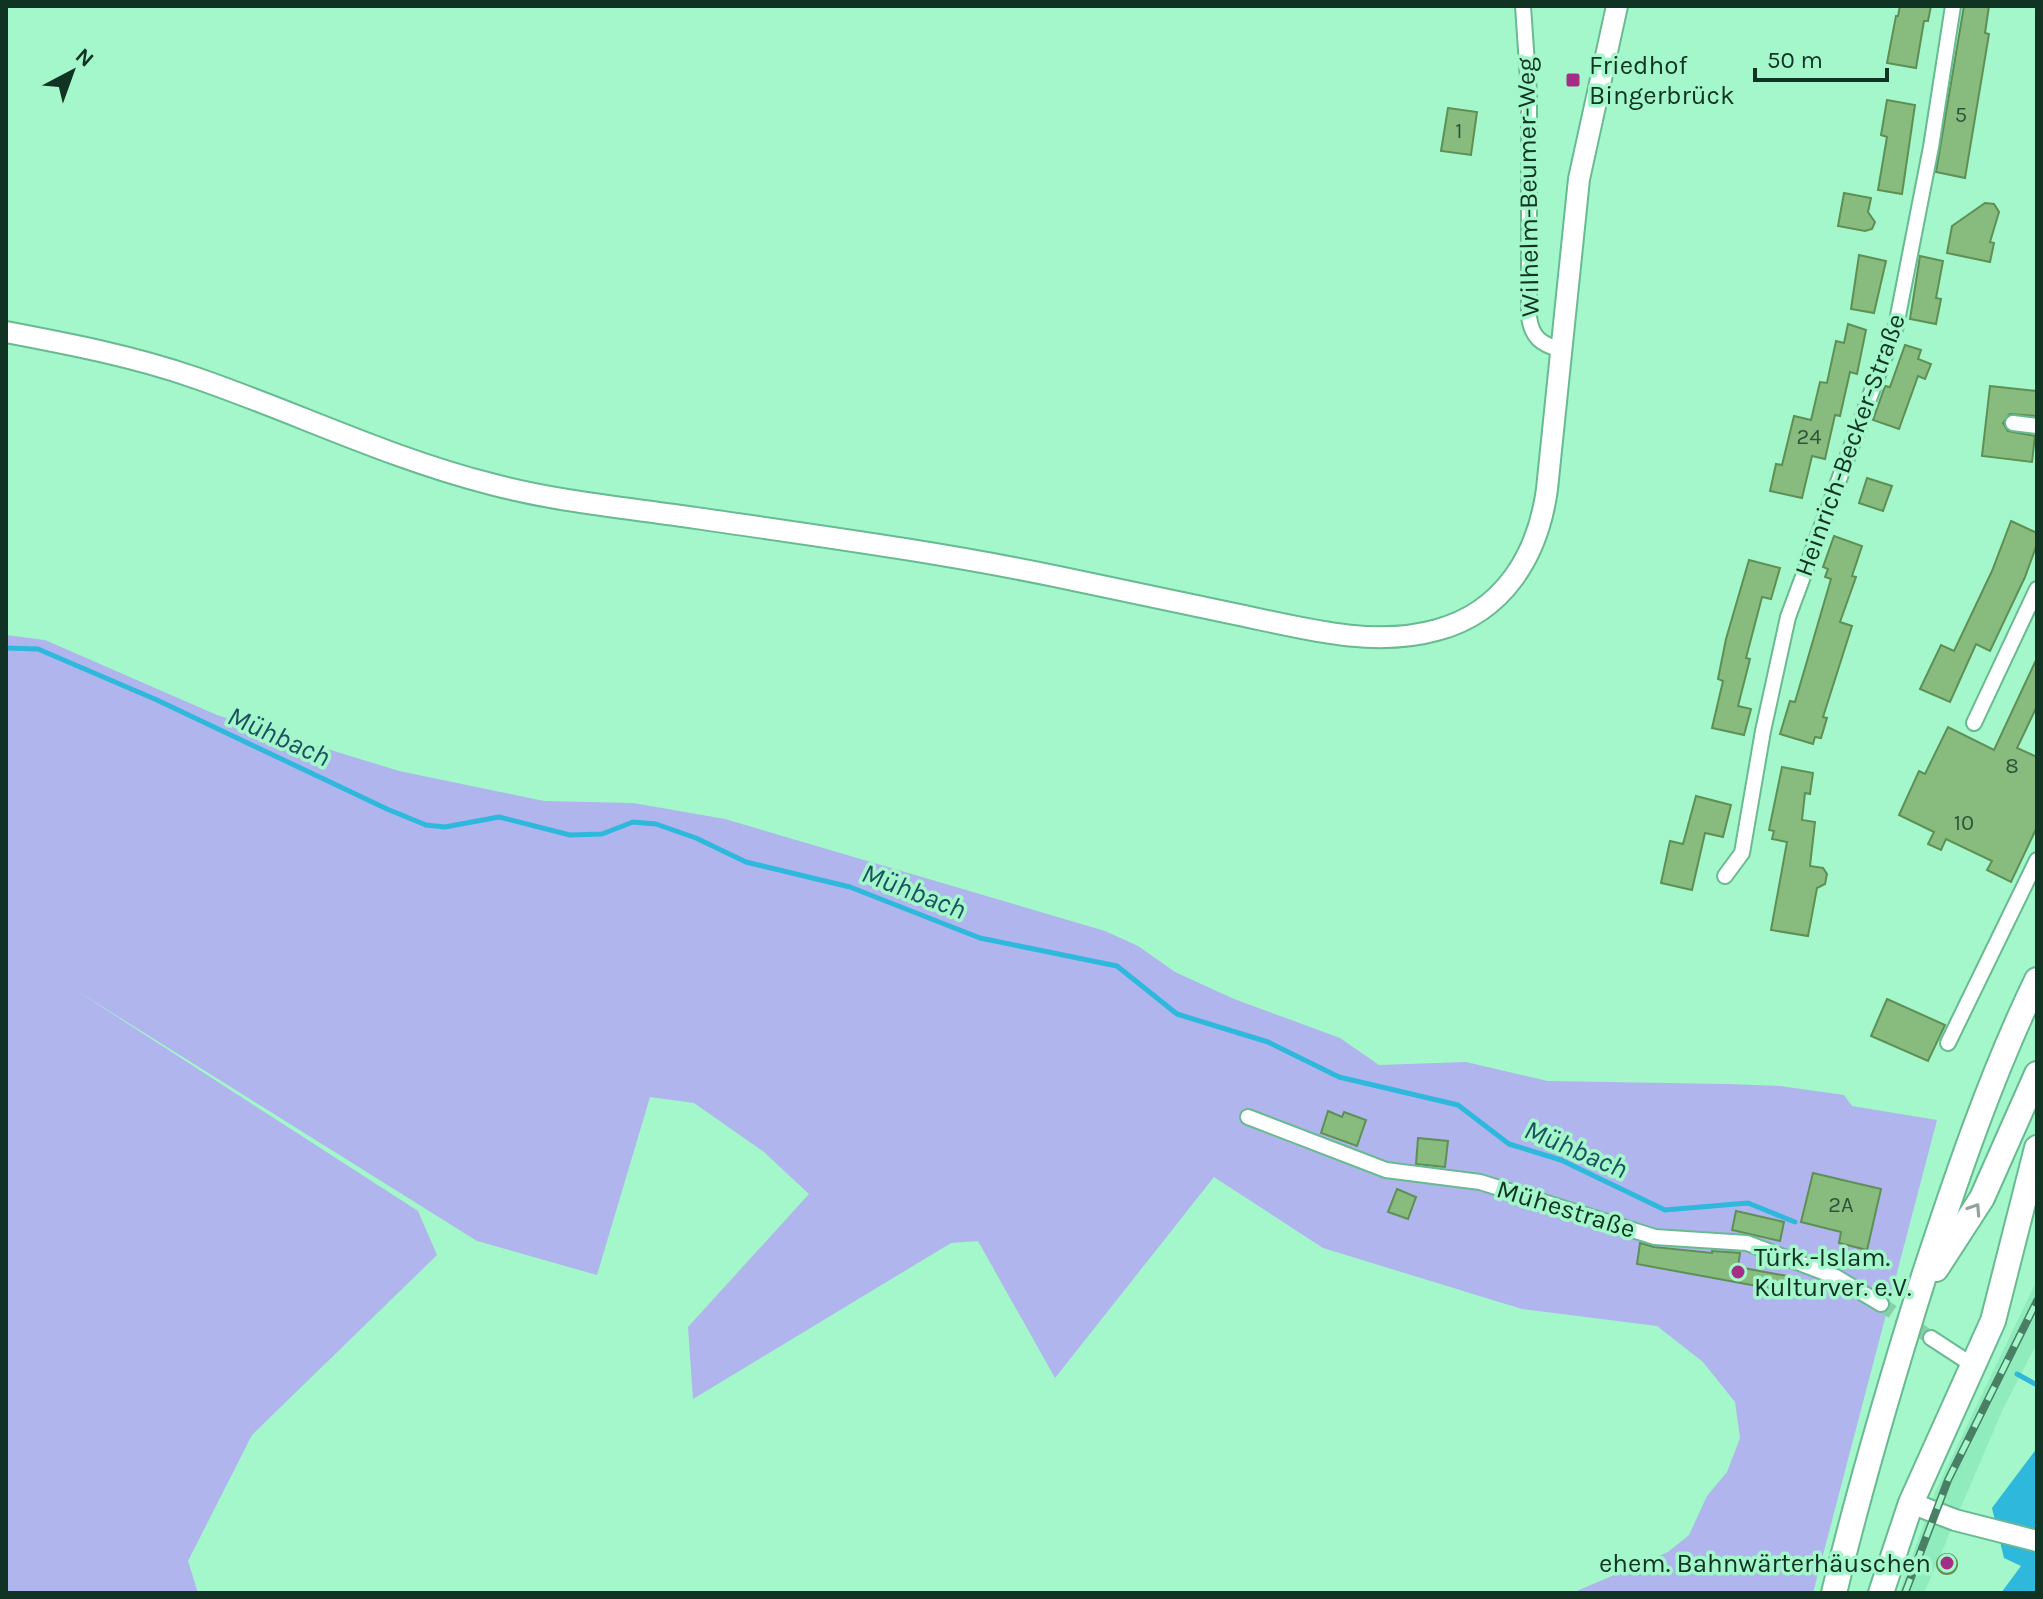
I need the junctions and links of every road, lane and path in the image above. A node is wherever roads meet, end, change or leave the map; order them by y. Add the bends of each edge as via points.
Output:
1 (1523, 6) edge
2 (1617, 6) edge
3 (1953, 6) edge
4 (6, 332) edge
5 (1561, 350) junction
6 (2013, 423) dead end
7 (2037, 426) edge
8 (2037, 589) edge
9 (1974, 723) dead end
10 (2037, 860) edge
11 (1725, 876) dead end
12 (2037, 980) edge
13 (1948, 1043) dead end
14 (2037, 1074) edge
15 (1248, 1117) dead end
16 (2037, 1148) edge
17 (1918, 1297) junction
18 (1881, 1304) tunnel mouth
19 (1931, 1338) tunnel mouth
20 (1974, 1366) junction
21 (1911, 1503) junction
22 (2037, 1541) edge
23 (1834, 1593) edge
24 (1881, 1593) edge

1 - 5 street, Wilhelm-Beumer-Weg via 1529,94 1529,317 1539,342
2 - 5 main road via 1579,179
3 - 11 street, Heinrich-Becker-Straße via 1896,326 1788,617 1742,853
4 - 5 main road via 141,360 438,470 531,493 911,549 1332,633 1397,636 1427,633 1469,618 1498,597 1524,565 1544,509
6 - 7 street
8 - 9 street
10 - 13 street
12 - 17 main road via 1984,1105
17 -> 14 main road via 1982,1198
15 - 18 street, Mühestraße via 1386,1170 1480,1182 1655,1237 1747,1243 1836,1277
16 - 20 main road via 1993,1321
17 - 23 main road via 1868,1455
19 - 20 street
20 - 21 main road
21 - 22 main road
21 - 24 main road

